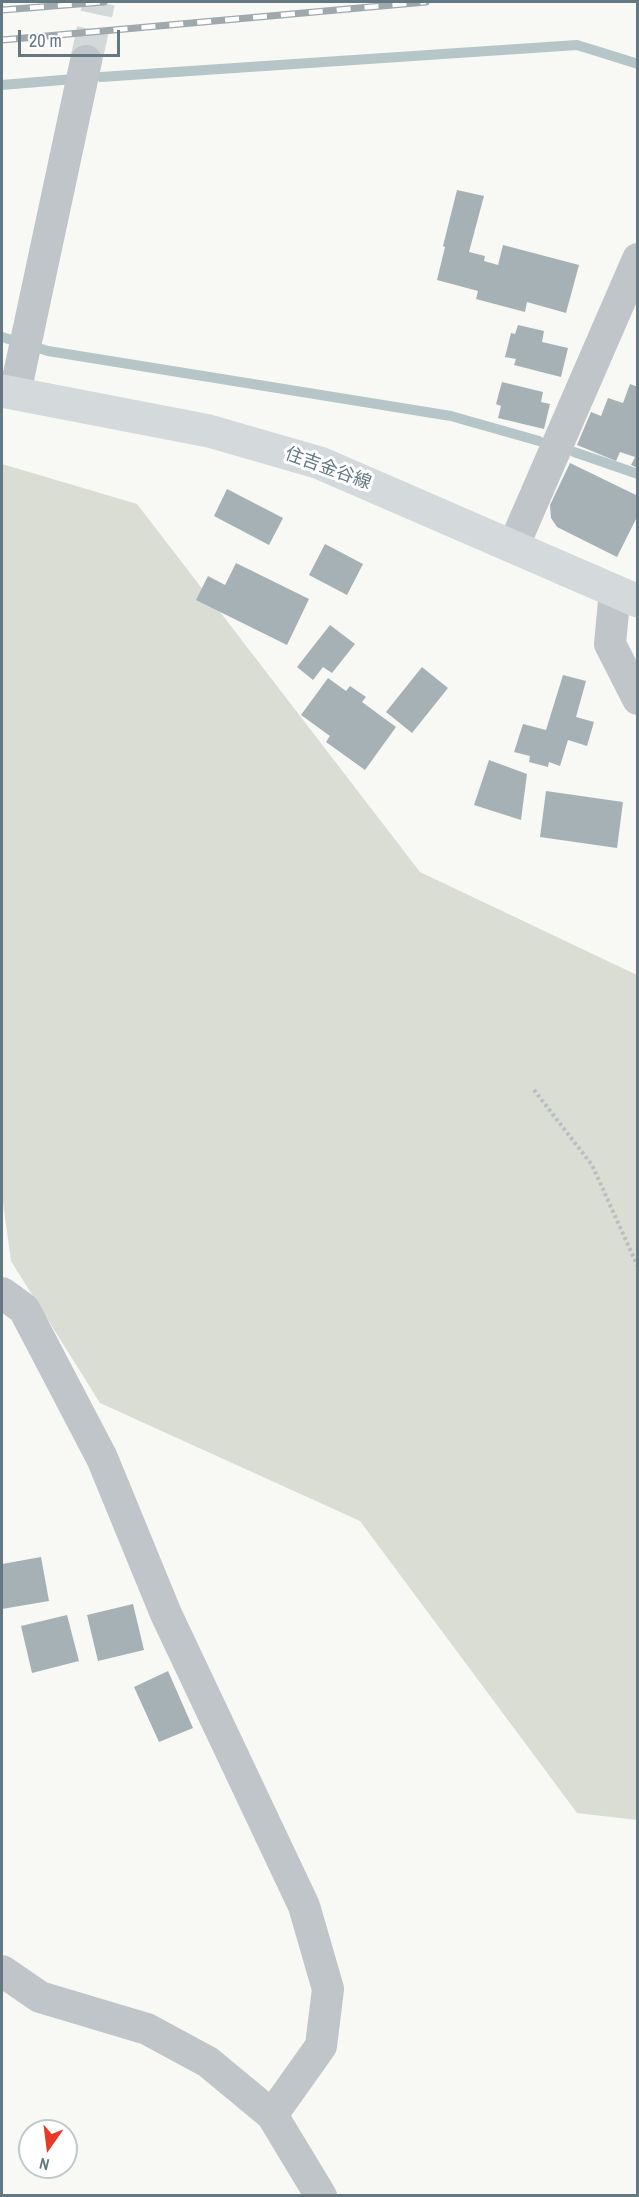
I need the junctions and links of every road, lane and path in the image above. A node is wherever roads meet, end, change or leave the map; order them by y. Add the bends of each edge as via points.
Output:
1 (86, 61) tunnel mouth
2 (638, 259) edge
3 (8, 392) edge
4 (513, 547) junction
5 (626, 596) edge
6 (638, 699) edge
7 (534, 1090) dead end
8 (638, 1267) edge
9 (2, 1293) edge
10 (2, 1971) edge
11 (272, 2115) junction
12 (321, 2196) edge

1 - 3 street via 26,342
2 - 4 street
3 - 4 main road, 住吉金谷線 via 209,431 320,463
4 - 5 main road, 住吉金谷線
5 - 6 street via 610,644
7 - 8 path via 592,1165
9 - 11 street via 24,1309 102,1458 166,1614 304,1906 328,1989 321,2046
10 - 11 street via 40,1997 147,2029 208,2062
11 - 12 street

